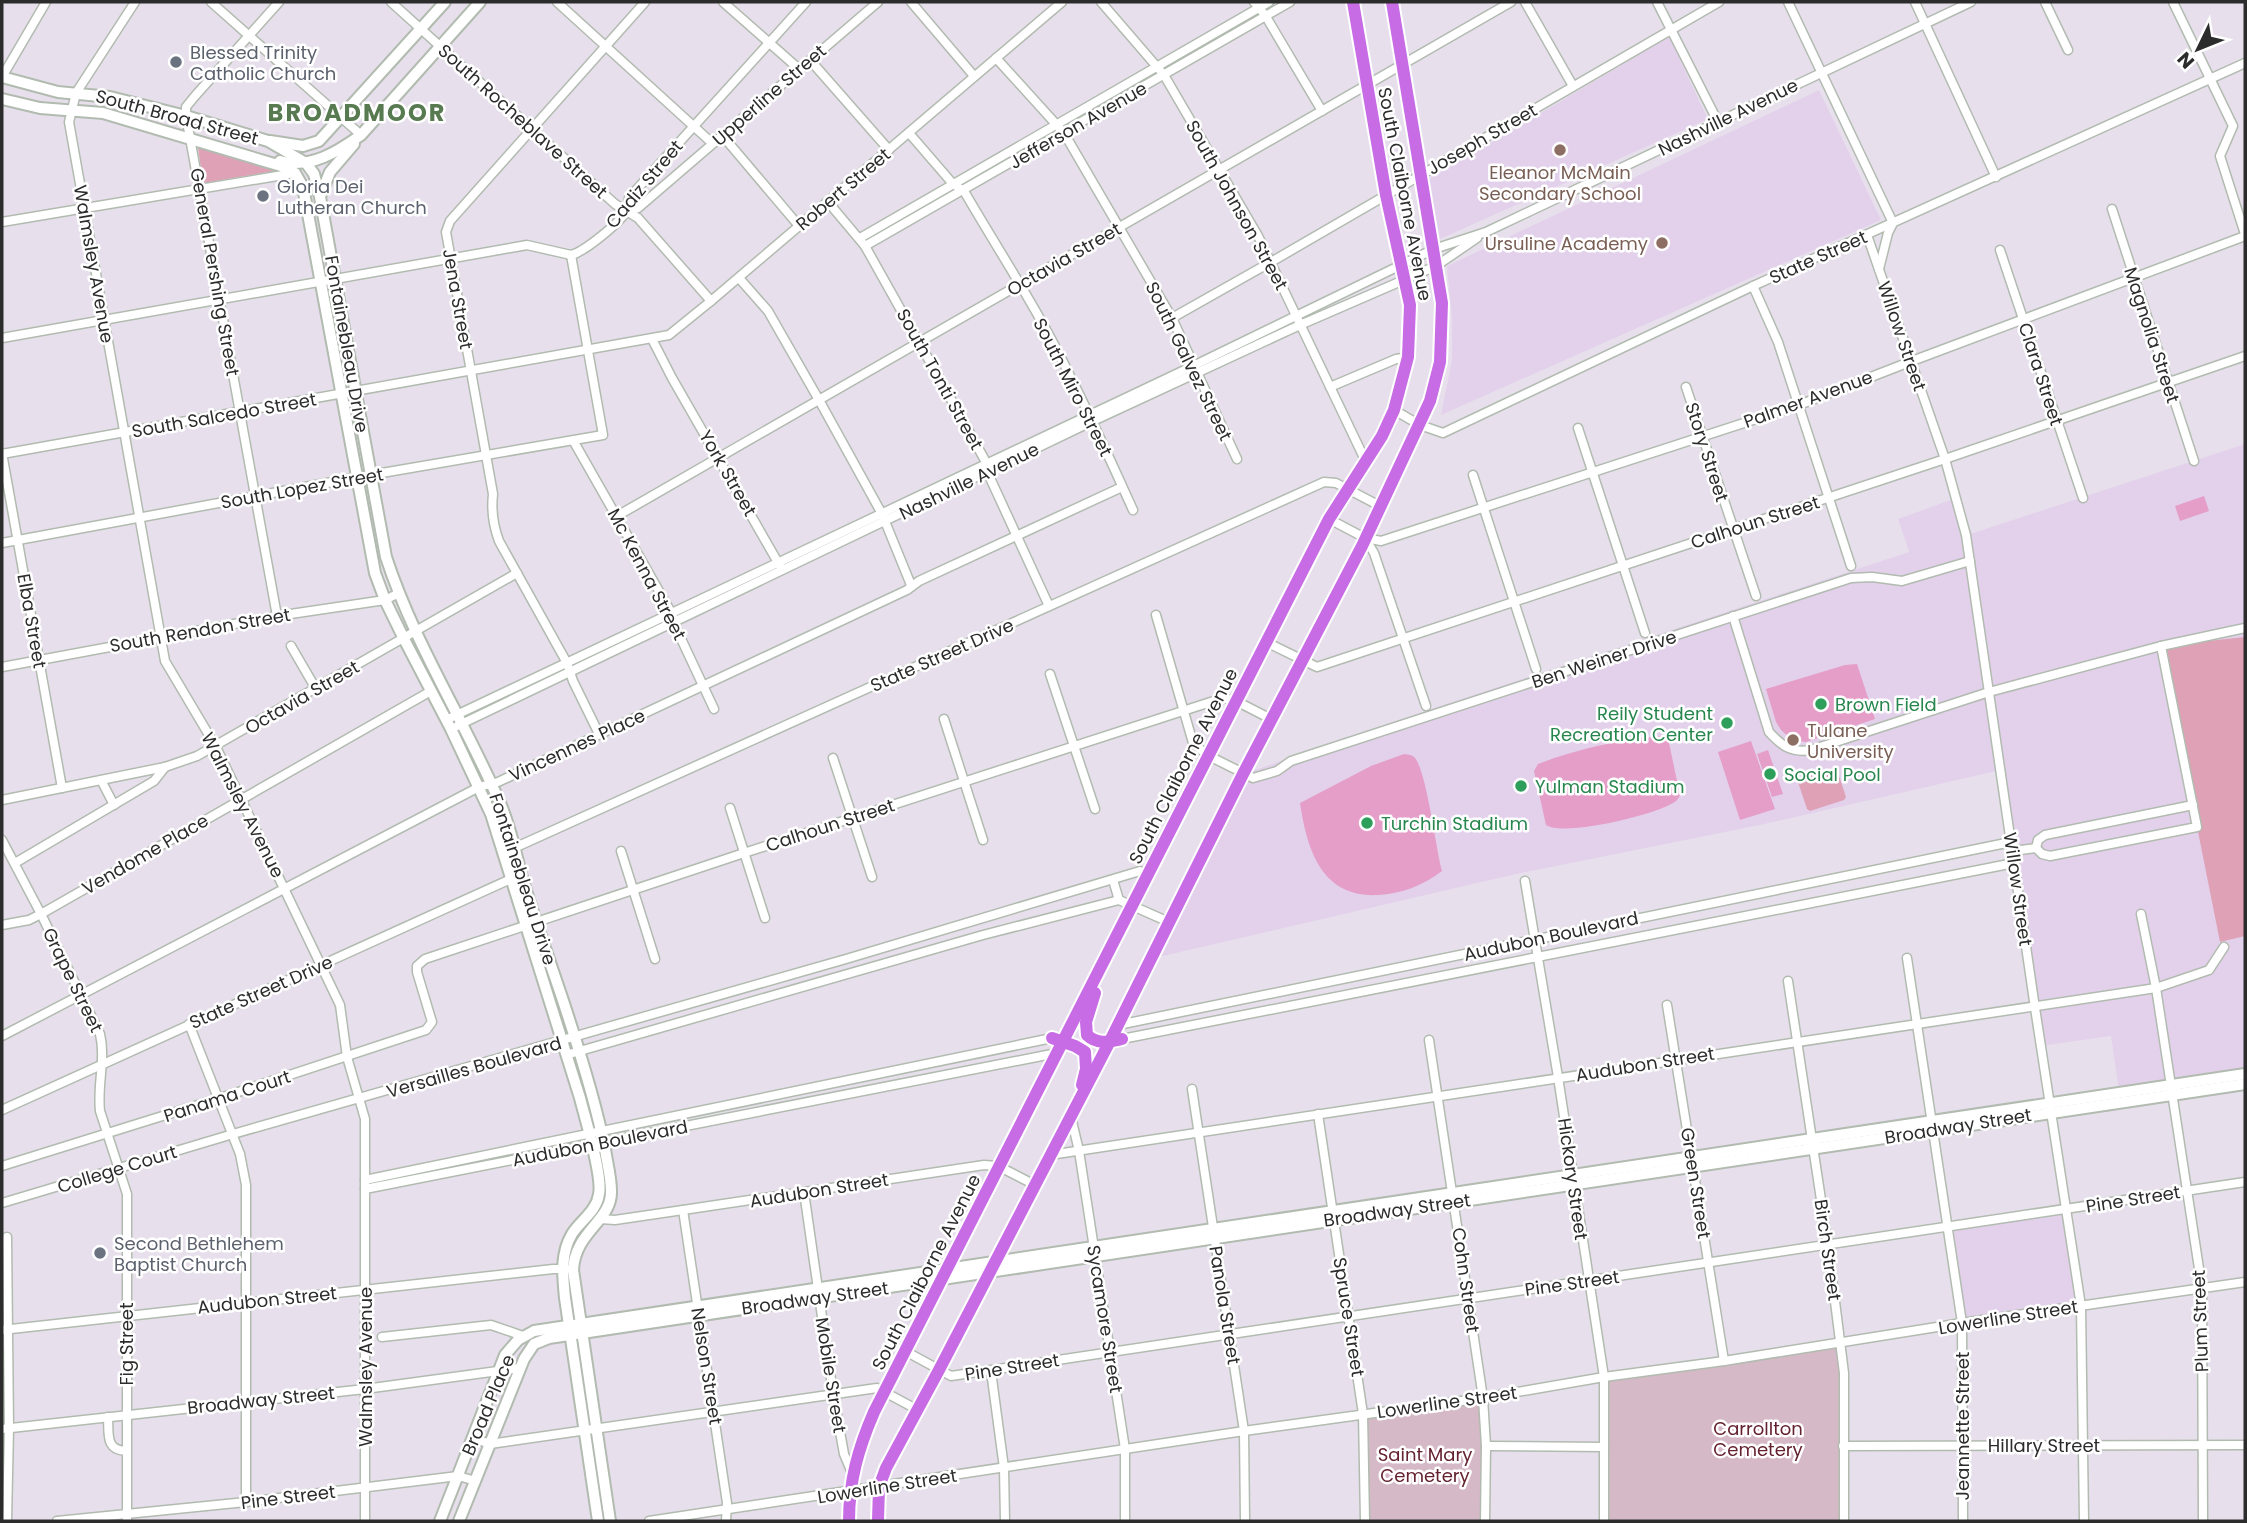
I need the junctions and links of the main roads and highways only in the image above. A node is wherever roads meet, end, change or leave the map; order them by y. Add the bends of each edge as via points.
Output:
1 (1353, 2) edge
2 (1392, 2) edge
3 (1118, 933) junction
4 (1116, 1040) junction
5 (1057, 1044) junction
6 (1062, 1134) junction
7 (849, 1521) edge
8 (878, 1521) edge

1 - 3 main road, South Claiborne Avenue via 1409,305 1408,357 1382,436 1329,519
2 - 4 main road, South Claiborne Avenue via 1442,303 1440,362 1433,393 1366,538 1169,922
3 - 4 main road via 1085,1027 1095,1042
3 - 5 main road, South Claiborne Avenue
4 - 6 main road, South Claiborne Avenue
5 - 6 main road via 1082,1049 1087,1061
5 - 7 main road, South Claiborne Avenue via 866,1431 852,1473
6 - 8 main road, South Claiborne Avenue via 890,1461 879,1487

